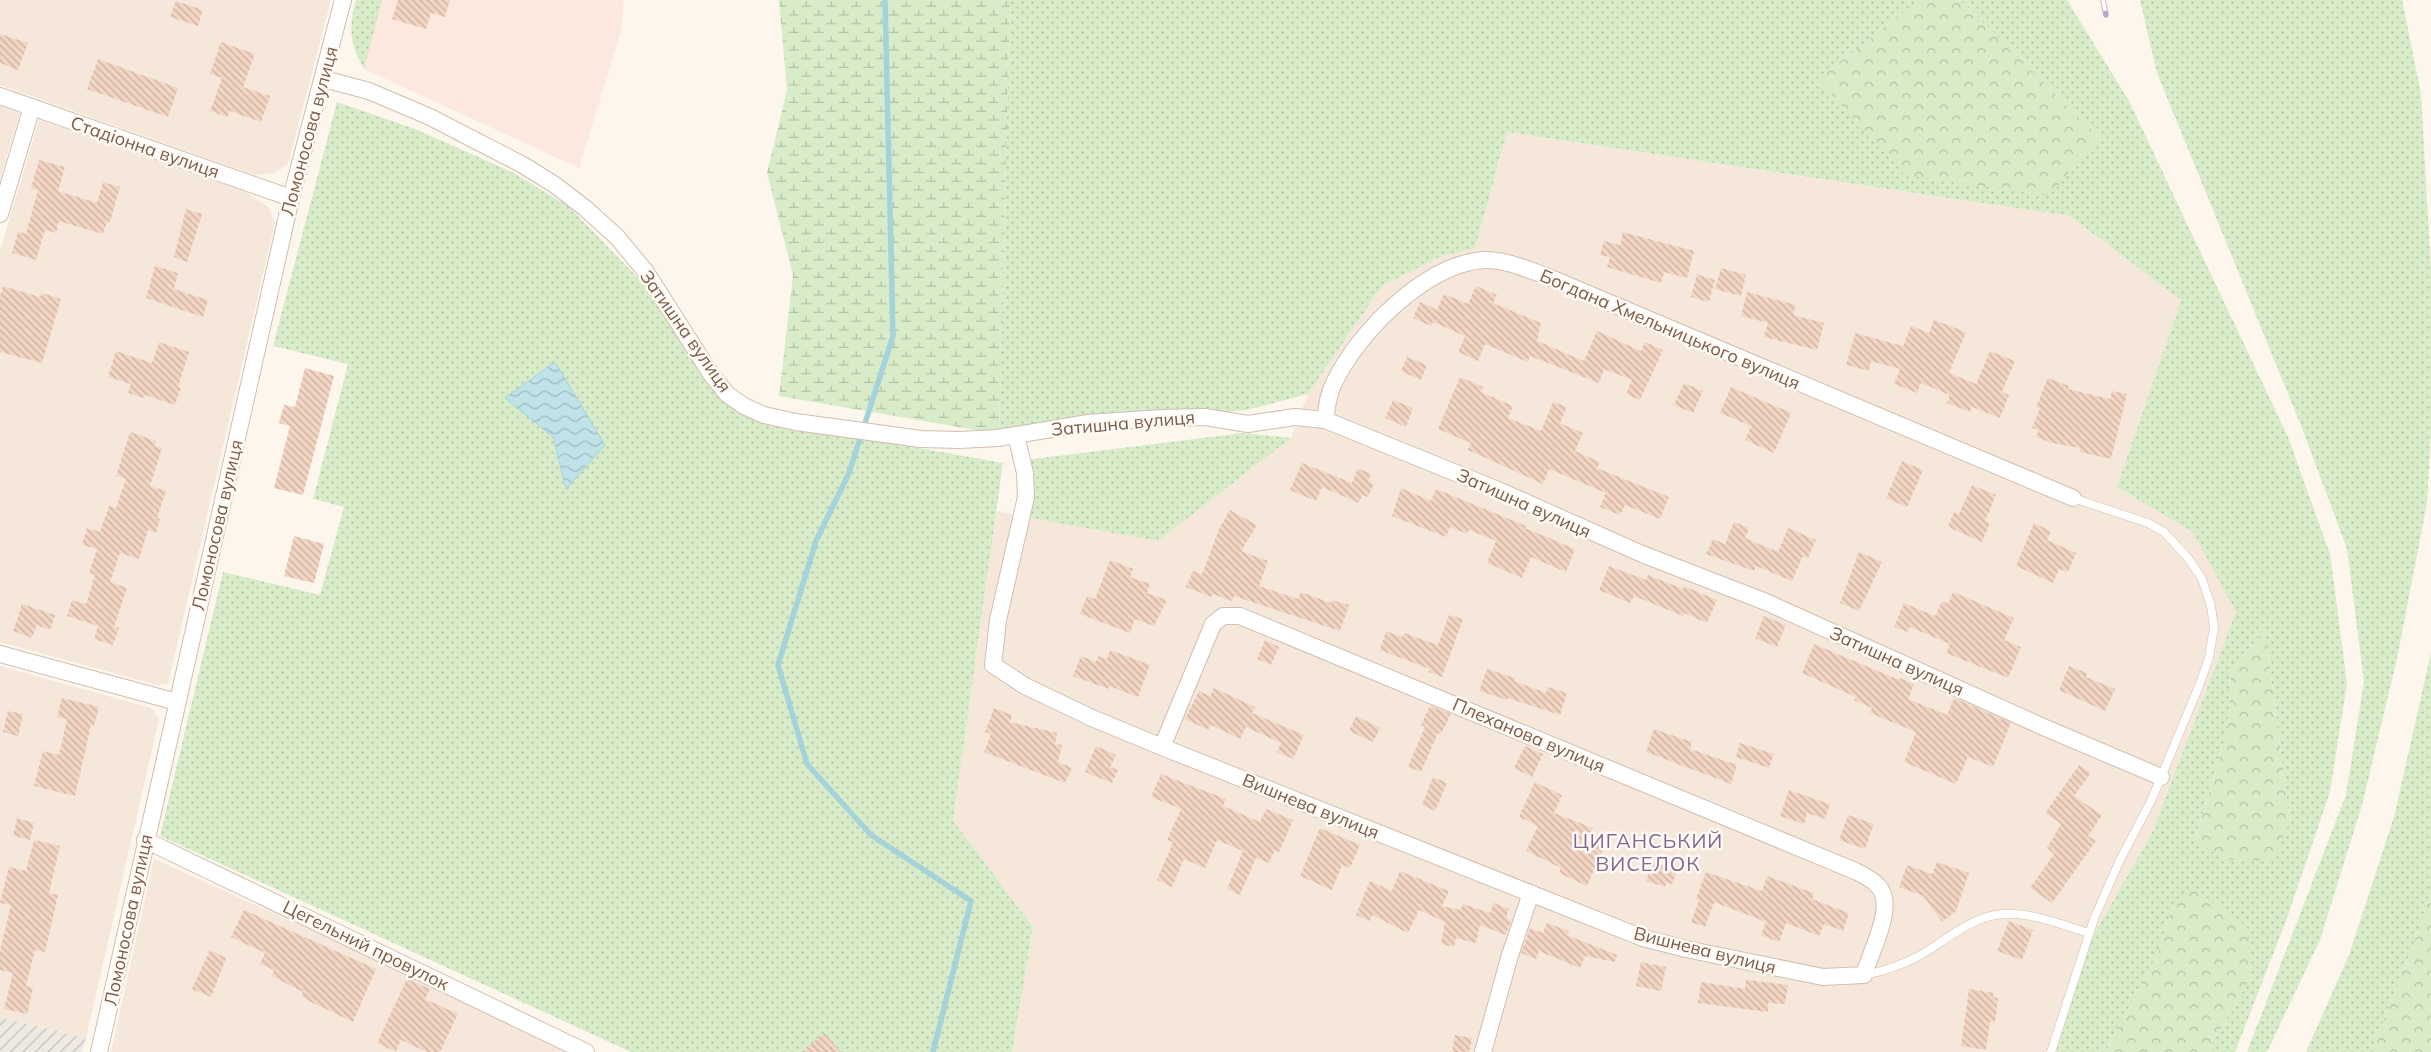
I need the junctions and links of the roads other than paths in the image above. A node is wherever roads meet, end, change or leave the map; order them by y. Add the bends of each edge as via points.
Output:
1 (343, 0) edge
2 (324, 79) junction
3 (0, 96) edge
4 (32, 107) junction
5 (291, 198) junction
6 (0, 214) edge
7 (1324, 420) junction
8 (1016, 435) junction
9 (2073, 498) joint
10 (0, 654) edge
11 (177, 702) junction
12 (1162, 747) junction
13 (2161, 777) junction
14 (145, 840) junction
15 (1531, 893) junction
16 (2089, 933) junction
17 (1864, 975) junction
18 (98, 1052) edge
19 (586, 1052) edge
20 (1482, 1052) edge
21 (2051, 1052) edge

1 - 2 street, Ломоносова вулиця
2 - 5 street, Ломоносова вулиця
2 - 8 street, Затишна вулиця via 369,91 430,117 555,185 601,221 632,255 663,297 711,374 727,394 752,410 778,419 921,439 979,440
3 - 4 street, Стадіонна вулиця
4 - 5 street, Стадіонна вулиця
4 - 6 street
5 - 11 street, Ломоносова вулиця
7 - 8 street, Затишна вулиця via 1295,417 1248,424 1181,417 1088,423
7 - 9 street, Богдана Хмельницького вулиця via 1329,394 1344,366 1376,324 1418,285 1441,272 1471,262 1490,260 1546,276
7 - 13 street, Затишна вулиця via 1766,602
8 - 12 street, Вишнева вулиця via 1025,473 1026,497 998,620 993,666 1025,686
9 - 13 lane via 2148,522 2164,532 2196,568 2211,606 2214,627 2209,658
10 - 11 street
11 - 14 street, Ломоносова вулиця
12 - 15 street, Вишнева вулиця
12 - 17 street, Плеханова вулиця via 1214,624 1223,616 1230,615 1252,620 1871,880 1882,892 1885,908
13 - 16 lane
14 - 18 street, Ломоносова вулиця
14 - 19 street, Цегельний провулок
15 - 17 street, Вишнева вулиця via 1667,945 1823,977
15 - 20 street
16 - 17 lane via 2025,916 2002,914 1983,918 1902,964
16 - 21 lane

